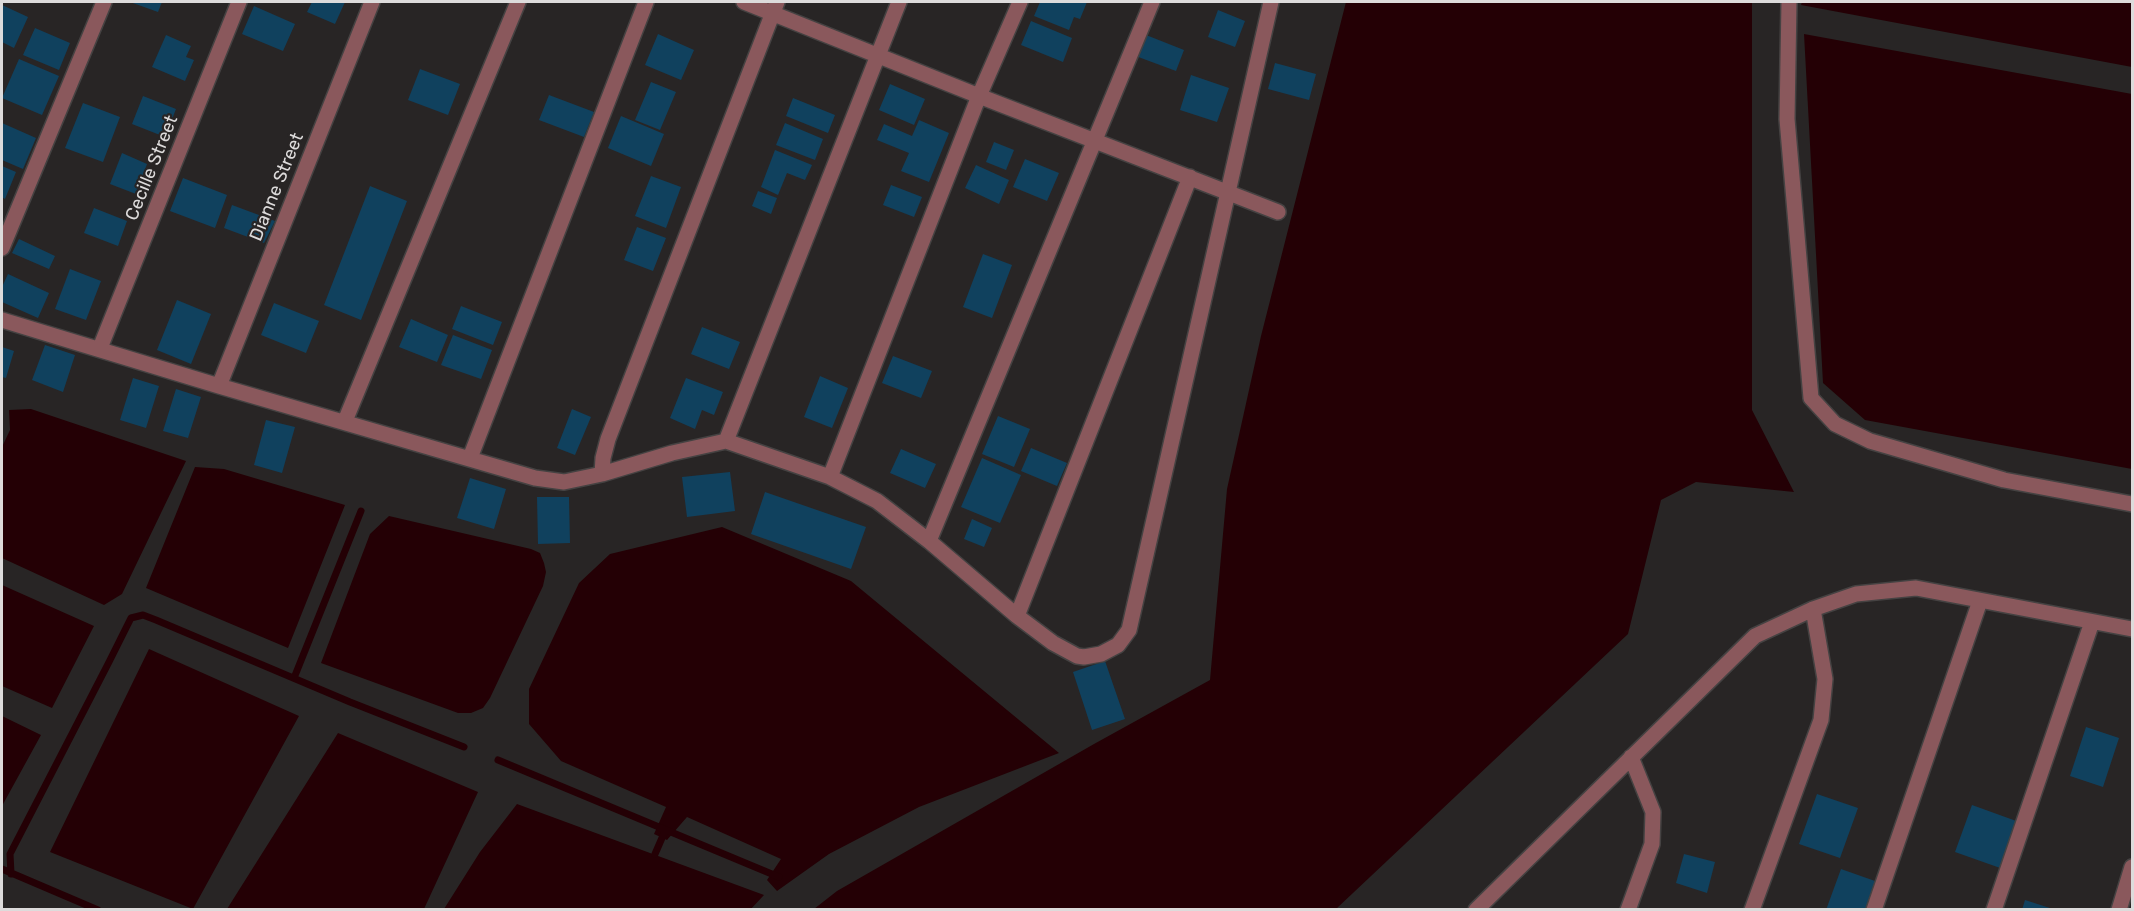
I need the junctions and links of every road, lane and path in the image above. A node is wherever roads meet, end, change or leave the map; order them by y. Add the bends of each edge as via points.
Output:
1 (104, 2) edge
2 (239, 2) edge
3 (372, 2) edge
4 (518, 2) edge
5 (646, 2) edge
6 (744, 2) edge
7 (899, 2) edge
8 (1020, 2) edge
9 (1152, 2) edge
10 (1271, 2) edge
11 (1789, 2) edge
12 (774, 7) edge
13 (877, 54) junction
14 (979, 96) junction
15 (1094, 140) junction
16 (1191, 177) junction
17 (1228, 192) junction
18 (1278, 212) dead end
19 (2, 248) edge
20 (2, 320) edge
21 (100, 348) junction
22 (219, 386) junction
23 (345, 421) junction
24 (726, 441) junction
25 (470, 458) junction
26 (602, 474) junction
27 (830, 477) junction
28 (2133, 504) edge
29 (930, 541) junction
30 (1980, 601) junction
31 (1814, 609) junction
32 (1017, 616) junction
33 (2092, 622) junction
34 (2133, 629) edge
35 (1631, 757) junction
36 (2133, 867) edge
37 (1476, 909) edge
38 (1628, 909) edge
39 (1752, 909) edge
40 (1874, 909) edge
41 (1994, 909) edge
42 (2119, 909) edge

1 - 19 street
2 - 21 street, Cecille Street
3 - 22 street, Dianne Street
4 - 23 street
5 - 25 street
6 - 12 street
7 - 13 street
8 - 14 street
9 - 15 street
10 - 17 street
11 - 28 street via 1787,119 1811,398 1835,424 1870,441 2004,480
12 - 13 street
12 - 26 street via 608,439
13 - 14 street
13 - 24 street
14 - 15 street
14 - 27 street
15 - 16 street
15 - 29 street
16 - 17 street
16 - 32 street
17 - 18 street
17 - 32 street via 1125,638 1101,654 1077,656
20 - 21 street
21 - 22 street
22 - 23 street
23 - 25 street
24 - 26 street
24 - 27 street
25 - 26 street via 535,478 564,482
27 - 29 street via 877,501
29 - 32 street
30 - 31 street via 1916,588 1856,594
30 - 33 street
30 - 40 street
31 - 35 street via 1755,636
31 - 39 street via 1825,679 1821,720
33 - 34 street
33 - 41 street
35 - 37 street
35 - 38 street via 1653,812 1652,844
36 - 42 street

